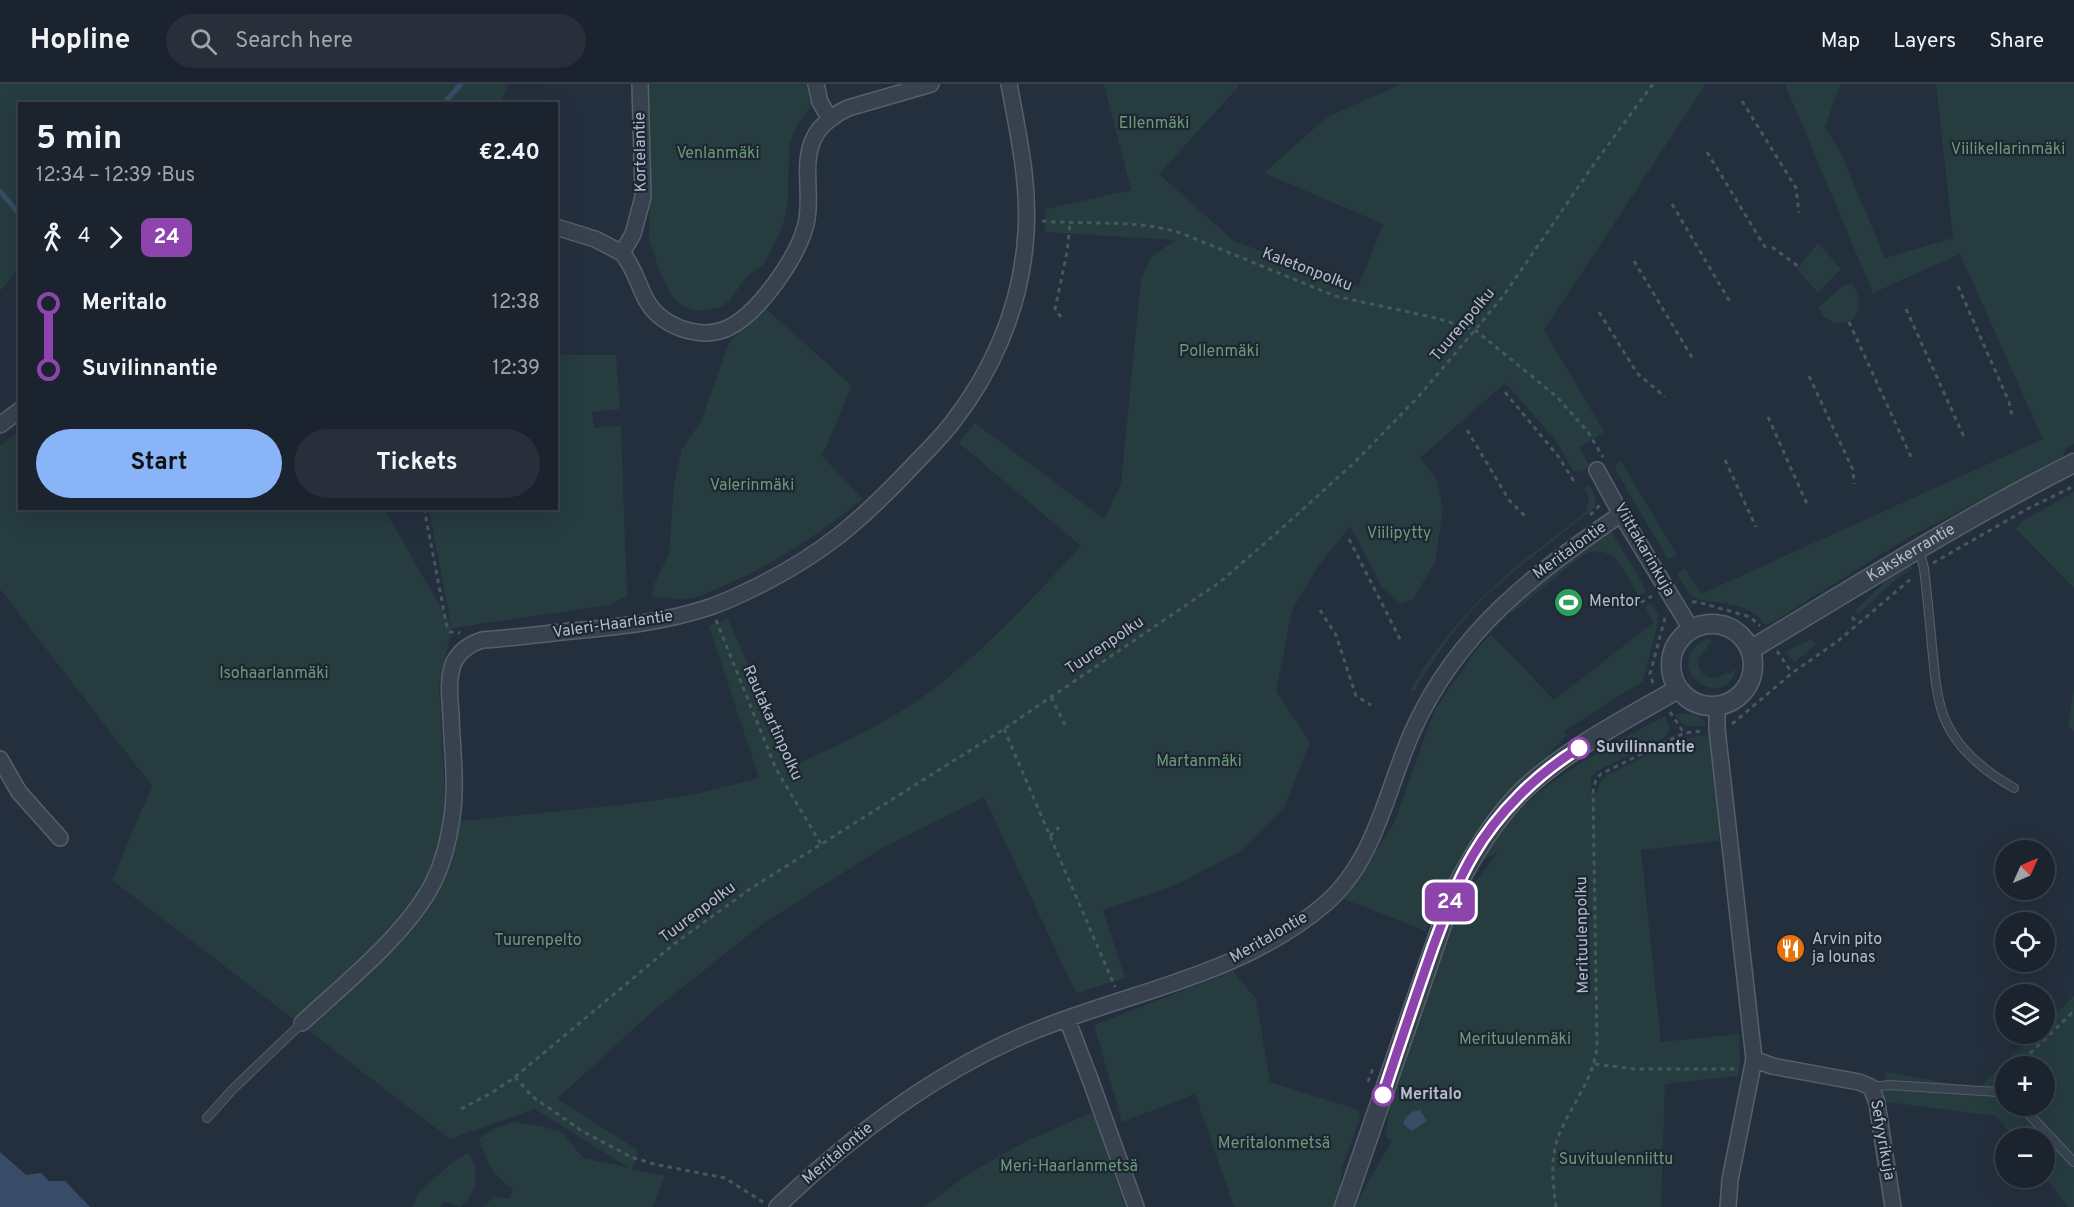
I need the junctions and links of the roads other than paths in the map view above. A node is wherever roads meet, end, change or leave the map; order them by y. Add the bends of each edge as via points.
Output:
1 (640, 84) edge
2 (816, 84) edge
3 (931, 84) edge
4 (1009, 84) edge
5 (830, 119) junction
6 (558, 228) edge
7 (622, 254) junction
8 (18, 412) edge
9 (0, 425) edge
10 (2074, 463) edge
11 (1598, 470) dead end
12 (1621, 514) junction
13 (1919, 548) junction
14 (1691, 629) junction
15 (1750, 650) junction
16 (1678, 689) junction
17 (1717, 706) junction
18 (0, 759) edge
19 (2014, 788) dead end
20 (60, 838) dead end
21 (1067, 1019) junction
22 (302, 1023) joint
23 (1753, 1064) junction
24 (1871, 1087) junction
25 (1995, 1092) edge
26 (2030, 1116) edge
27 (207, 1118) dead end
28 (2074, 1162) edge
29 (777, 1207) edge
30 (1136, 1207) edge
31 (1344, 1207) edge
32 (1728, 1207) edge
33 (1893, 1207) edge

1 - 7 street, Kortelantie via 643,197 633,234
2 - 5 street
3 - 5 street via 848,108
4 - 22 street, Valeri-Haarlantie via 1028,205 1021,275 998,346 978,385 950,425 888,492 844,532 810,558 748,591 715,616 482,640 463,650 449,685 453,816 433,882 411,917
5 - 7 street via 814,138 810,152 809,205 801,239 771,288 743,318 727,328 705,333 691,332 668,322 646,300 636,273
6 - 7 street via 595,239
8 - 9 street
10 - 13 street, Kakskerrantie
11 - 12 street, Viittakarinkuja
12 - 14 street, Viittakarinkuja
12 - 21 street, Meritalontie via 1516,592 1470,639 1414,728 1365,854 1324,905 1231,962
13 - 15 street, Kakskerrantie
13 - 19 lane via 1943,714 1952,734 1971,755
14 - 15 street via 1702,624 1721,624 1739,633
14 - 16 street via 1677,641 1670,660
15 - 17 street via 1753,669 1746,688 1732,701
16 - 17 street via 1693,702
16 - 31 street via 1560,760 1526,789 1473,854 1453,893
17 - 23 street
18 - 20 street via 19,792
21 - 29 street, Meritalontie via 987,1053 910,1098 847,1145
21 - 30 street
22 - 27 lane
23 - 24 street, Sefyyrikuja
23 - 32 street
24 - 25 lane
24 - 33 street, Sefyyrikuja
26 - 28 lane

